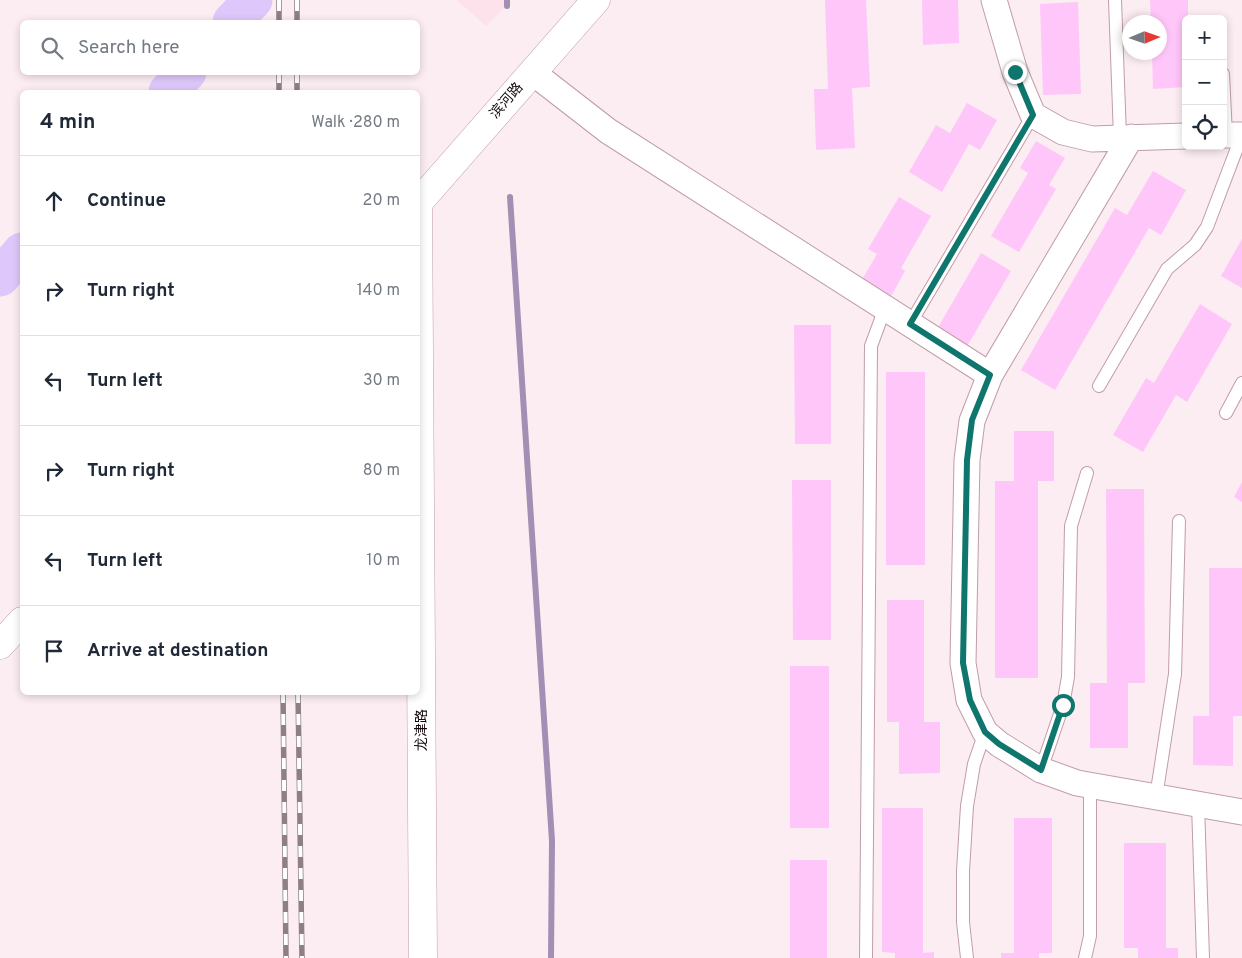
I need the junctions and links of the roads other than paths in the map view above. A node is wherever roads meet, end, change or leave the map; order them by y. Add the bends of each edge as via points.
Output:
1 (596, 0) edge
2 (994, 0) edge
3 (1115, 0) edge
4 (532, 72) junction
5 (1227, 98) edge
6 (1033, 115) junction
7 (1233, 135) edge
8 (1182, 136) edge
9 (1125, 137) junction
10 (420, 201) edge
11 (885, 308) junction
12 (910, 324) junction
13 (990, 375) junction
14 (1242, 383) edge
15 (1099, 386) dead end
16 (1226, 412) dead end
17 (1087, 473) dead end
18 (1179, 522) dead end
19 (420, 554) edge
20 (20, 623) edge
21 (0, 645) edge
22 (985, 732) junction
23 (1041, 770) junction
24 (1090, 786) junction
25 (1156, 797) junction
26 (1198, 804) junction
27 (1242, 812) edge
28 (423, 958) edge
29 (866, 958) edge
30 (967, 958) edge
31 (1085, 958) edge
32 (1203, 958) edge

1 - 4 street, 滨河路
2 - 6 street via 1015,72
3 - 9 lane
4 - 10 street, 滨河路
4 - 11 street via 608,131
5 - 7 lane
6 - 9 street via 1062,132 1092,139
6 - 12 lane
7 - 15 lane via 1207,227 1195,245 1167,269
8 - 9 street
9 - 13 street
11 - 12 street
11 - 29 lane via 871,346
12 - 13 street
13 - 22 street via 972,420 967,460 963,663 970,700
14 - 16 lane
17 - 23 lane via 1071,526 1068,677 1063,705
18 - 25 lane via 1175,674
19 - 28 street, 龙津路
20 - 21 street
22 - 23 street
22 - 30 lane via 974,764 967,815 963,880
23 - 24 street
24 - 25 street
24 - 31 lane via 1090,936
25 - 26 street
26 - 27 street
26 - 32 lane

